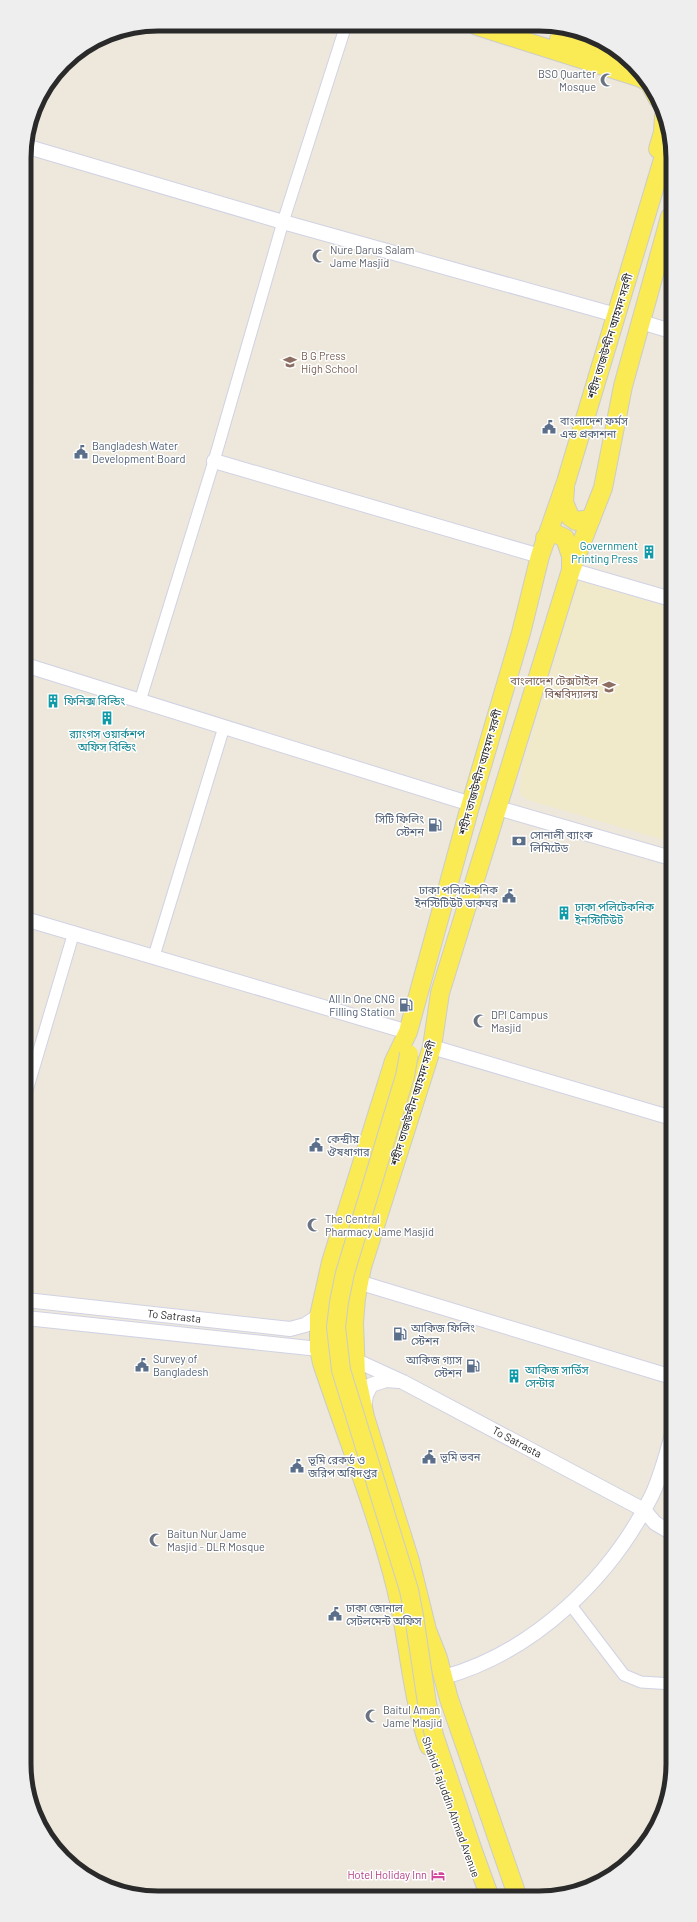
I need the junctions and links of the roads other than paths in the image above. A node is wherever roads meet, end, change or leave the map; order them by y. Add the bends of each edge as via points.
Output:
1 (344, 31) edge
2 (498, 31) edge
3 (529, 31) edge
4 (558, 45) junction
5 (617, 58) edge
6 (636, 77) edge
7 (663, 130) edge
8 (31, 148) edge
9 (666, 150) edge
10 (652, 196) junction
11 (283, 222) junction
12 (666, 231) edge
13 (616, 315) junction
14 (641, 322) junction
15 (666, 330) edge
16 (214, 461) junction
17 (566, 482) junction
18 (590, 519) junction
19 (545, 538) junction
20 (540, 556) junction
21 (571, 570) junction
22 (666, 598) edge
23 (31, 667) edge
24 (140, 700) junction
25 (224, 727) junction
26 (471, 804) junction
27 (498, 808) junction
28 (666, 857) edge
29 (31, 921) edge
30 (74, 932) junction
31 (154, 956) junction
32 (408, 1032) junction
33 (432, 1047) junction
34 (31, 1077) edge
35 (666, 1116) edge
36 (357, 1290) junction
37 (31, 1301) edge
38 (319, 1316) junction
39 (31, 1319) edge
40 (354, 1329) junction
41 (319, 1349) junction
42 (355, 1360) junction
43 (666, 1375) edge
44 (357, 1381) junction
45 (403, 1382) junction
46 (330, 1385) junction
47 (363, 1411) junction
48 (666, 1455) edge
49 (644, 1510) junction
50 (666, 1529) edge
51 (666, 1531) edge
52 (626, 1538) junction
53 (570, 1604) junction
54 (427, 1630) junction
55 (444, 1677) junction
56 (666, 1684) edge
57 (482, 1891) edge
58 (488, 1891) edge
59 (504, 1891) edge
60 (516, 1891) edge

1 - 11 street
2 - 4 main road
3 - 4 main road
4 - 5 main road
4 - 6 main road
7 - 10 main road via 648,182
8 - 11 street
9 - 10 main road, শহীদ তাজউদ্দীন আহমদ সরণী
10 - 13 main road, শহীদ তাজউদ্দীন আহমদ সরণী
11 - 13 street
11 - 16 street
12 - 14 main road, শহীদ তাজউদ্দীন আহমদ সরণী
13 - 17 main road, শহীদ তাজউদ্দীন আহমদ সরণী
14 - 15 street
14 - 18 main road, শহীদ তাজউদ্দীন আহমদ সরণী via 623,386 603,488
16 - 20 street
16 - 24 street
17 - 18 main road via 564,502 570,517 576,521
17 - 19 main road, শহীদ তাজউদ্দীন আহমদ সরণী
18 - 21 main road, শহীদ তাজউদ্দীন আহমদ সরণী
19 - 20 main road, শহীদ তাজউদ্দীন আহমদ সরণী
19 - 21 main road via 554,533 565,538 571,556
20 - 26 main road, শহীদ তাজউদ্দীন আহমদ সরণী via 521,633
21 - 22 street
21 - 27 main road, শহীদ তাজউদ্দীন আহমদ সরণী
23 - 24 street
24 - 25 street
25 - 26 street
25 - 31 street
26 - 32 main road, শহীদ তাজউদ্দীন আহমদ সরণী
27 - 28 street
27 - 33 main road, শহীদ তাজউদ্দীন আহমদ সরণী via 440,993
29 - 30 street
30 - 31 street
30 - 34 street
31 - 32 street
32 - 38 main road, শহীদ তাজউদ্দীন আহমদ সরণী via 394,1061 331,1262
32 - 58 main road, bridge via 409,1054 405,1076 341,1289 336,1327 337,1353 409,1590 434,1735
33 - 35 street
33 - 36 main road, শহীদ তাজউদ্দীন আহমদ সরণী
36 - 38 main road
36 - 40 main road, শহীদ তাজউদ্দীন আহমদ সরণী
36 - 43 street via 384,1290
37 - 38 street, To Satrasta via 290,1329 305,1325
38 - 41 main road, শহীদ তাজউদ্দীন আহমদ সরণী
39 - 41 street
40 - 41 main road via 350,1339 342,1346
40 - 42 main road, শহীদ তাজউদ্দীন আহমদ সরণী
41 - 42 main road
41 - 46 main road, Shahid Tajuddin Ahmad Avenue
42 - 44 main road
42 - 45 street, To Satrasta
44 - 46 main road
44 - 47 main road
45 - 47 street via 386,1380 371,1385
45 - 49 street, To Satrasta
46 - 57 main road, Shahid Tajuddin Ahmad Avenue via 378,1524 396,1589 425,1734
47 - 54 main road via 410,1561
48 - 49 street
49 - 50 street, To Satrasta
49 - 52 street
51 - 52 street via 645,1529
52 - 53 street via 604,1568
53 - 55 street via 524,1641 500,1655
53 - 56 street via 624,1675 641,1682
54 - 55 main road
54 - 59 main road via 435,1693 441,1714
55 - 60 main road

